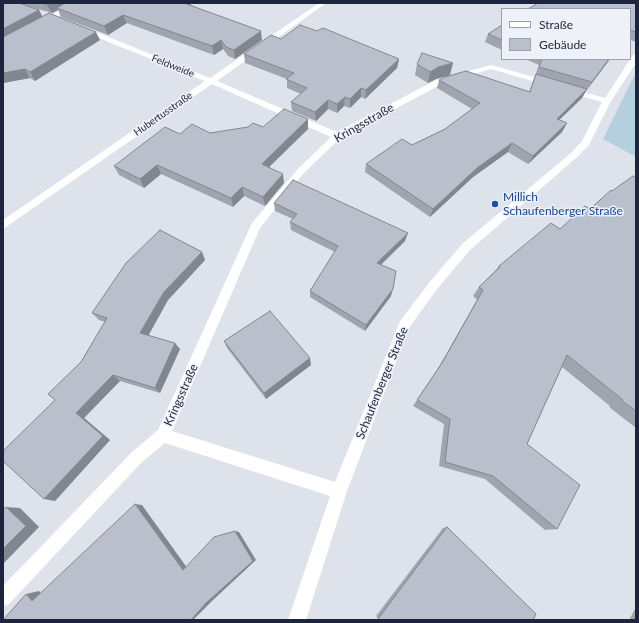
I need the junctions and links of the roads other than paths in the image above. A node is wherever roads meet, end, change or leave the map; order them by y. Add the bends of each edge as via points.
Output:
1 (77, 3) edge
2 (323, 3) edge
3 (73, 26) edge
4 (33, 28) edge
5 (636, 57) edge
6 (211, 81) junction
7 (607, 101) junction
8 (337, 136) junction
9 (3, 225) edge
10 (163, 435) junction
11 (339, 491) junction
12 (3, 598) edge
13 (297, 620) edge

1 - 4 street
2 - 6 street, Hubertusstraße
3 - 6 street, Feldweide
5 - 7 street, Schaufenberger Straße
6 - 8 street, Feldweide
6 - 9 street, Hubertusstraße
7 - 8 street, Kringsstraße via 491,67 439,82
7 - 11 street, Schaufenberger Straße via 586,143 466,247 404,325
8 - 10 street, Kringsstraße via 300,172 256,226
10 - 11 street, Kringsstraße
10 - 12 street, Kringsstraße via 137,457
11 - 13 street, Schaufenberger Straße

